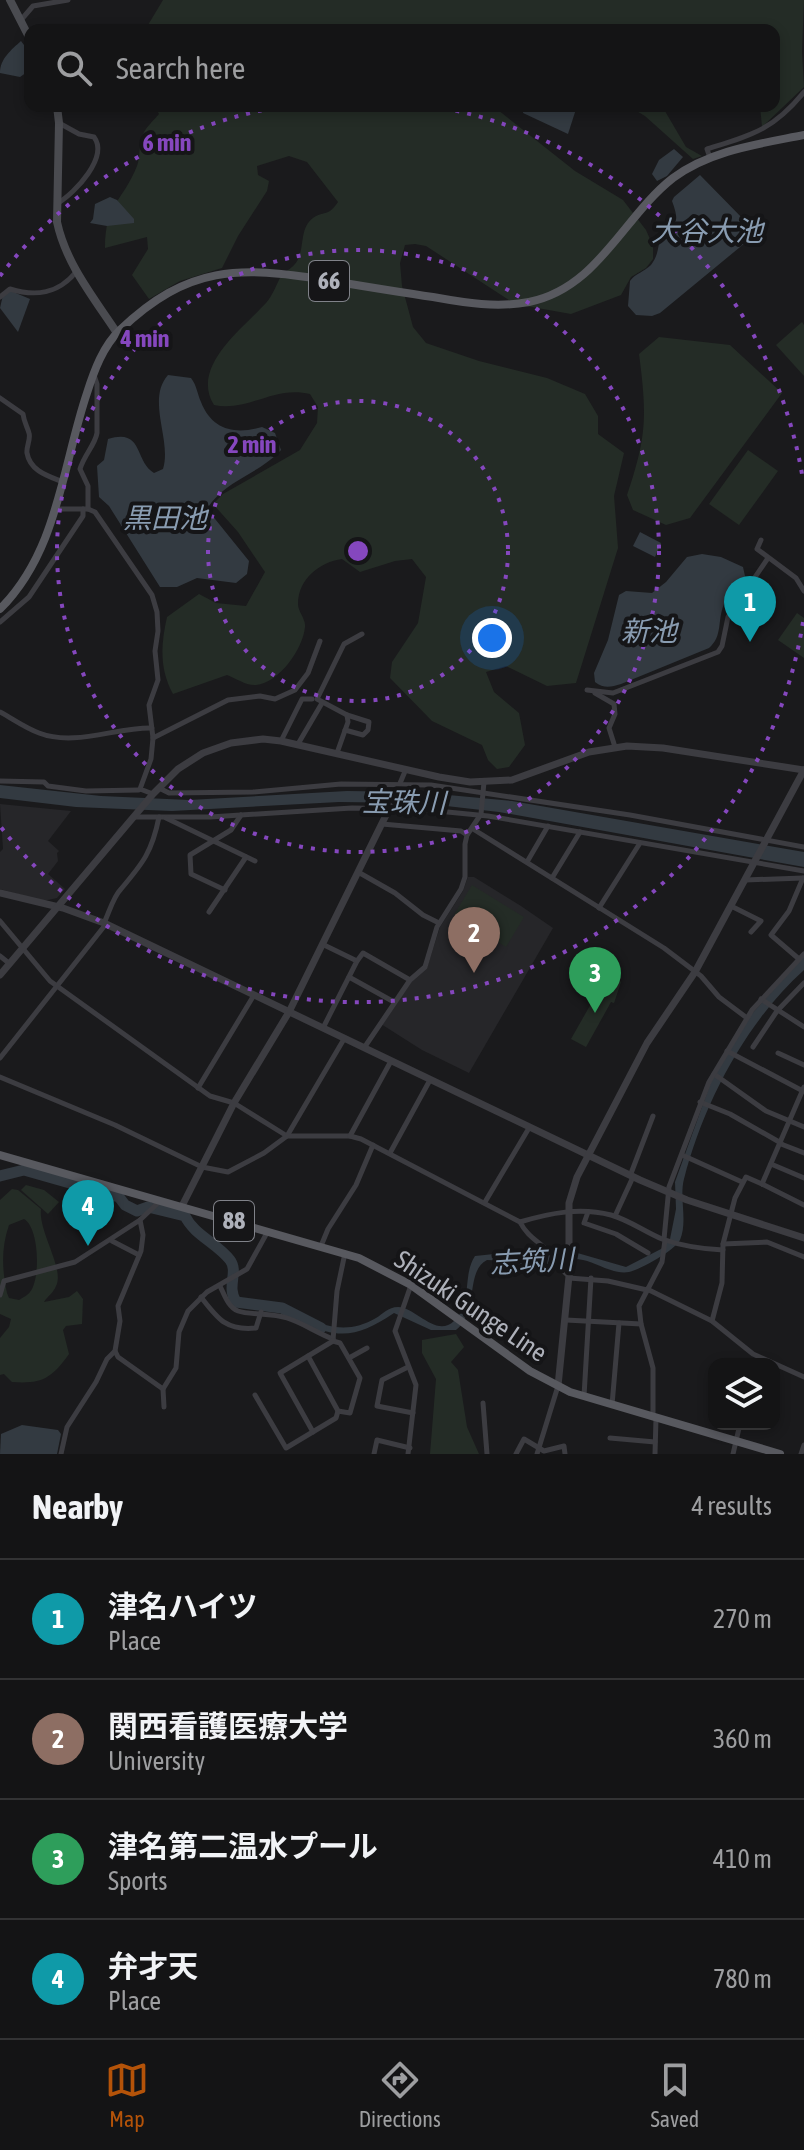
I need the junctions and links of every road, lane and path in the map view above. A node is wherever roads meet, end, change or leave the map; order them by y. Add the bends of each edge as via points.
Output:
1 (10, 0) edge
2 (68, 0) edge
3 (21, 20) junction
4 (24, 26) edge
5 (804, 92) edge
6 (58, 112) edge
7 (59, 123) junction
8 (804, 135) edge
9 (710, 158) junction
10 (57, 204) junction
11 (77, 271) junction
12 (0, 297) edge
13 (117, 333) junction
14 (93, 374) junction
15 (0, 398) edge
16 (63, 482) junction
17 (55, 509) junction
18 (85, 509) junction
19 (761, 540) dead end
20 (768, 558) junction
21 (804, 591) edge
22 (0, 609) edge
23 (0, 622) edge
24 (362, 634) dead end
25 (320, 641) dead end
26 (295, 690) junction
27 (317, 700) junction
28 (0, 712) edge
29 (347, 715) junction
30 (152, 728) junction
31 (345, 730) junction
32 (153, 738) junction
33 (281, 741) junction
34 (298, 744) junction
35 (615, 747) junction
36 (337, 753) junction
37 (406, 769) junction
38 (804, 770) edge
39 (0, 781) edge
40 (484, 782) junction
41 (399, 786) junction
42 (140, 789) junction
43 (156, 791) junction
44 (484, 793) junction
45 (389, 807) junction
46 (135, 815) junction
47 (241, 815) junction
48 (481, 815) junction
49 (160, 817) junction
50 (381, 824) junction
51 (548, 826) junction
52 (473, 829) junction
53 (580, 832) junction
54 (467, 835) junction
55 (766, 840) junction
56 (214, 841) junction
57 (640, 843) junction
58 (804, 847) edge
59 (246, 857) junction
60 (255, 861) dead end
61 (754, 861) junction
62 (527, 862) junction
63 (804, 871) edge
64 (357, 872) junction
65 (552, 878) junction
66 (804, 878) edge
67 (744, 880) junction
68 (225, 890) junction
69 (0, 893) edge
70 (730, 906) junction
71 (58, 907) junction
72 (599, 908) junction
73 (209, 912) dead end
74 (0, 921) edge
75 (439, 923) junction
76 (105, 924) junction
77 (751, 932) dead end
78 (322, 944) junction
79 (22, 950) junction
80 (0, 956) edge
81 (802, 956) edge
82 (357, 961) junction
83 (10, 964) junction
84 (695, 972) junction
85 (0, 975) edge
86 (349, 977) junction
87 (410, 980) junction
88 (804, 983) edge
89 (57, 986) junction
90 (254, 995) junction
91 (761, 999) junction
92 (394, 1002) junction
93 (777, 1011) junction
94 (289, 1012) junction
95 (747, 1018) junction
96 (804, 1027) edge
97 (323, 1028) junction
98 (344, 1039) junction
99 (753, 1047) dead end
100 (364, 1048) junction
101 (727, 1051) junction
102 (778, 1053) dead end
103 (0, 1058) edge
104 (391, 1061) junction
105 (804, 1065) edge
106 (714, 1074) junction
107 (0, 1077) edge
108 (430, 1080) junction
109 (198, 1088) junction
110 (804, 1090) edge
111 (700, 1102) junction
112 (234, 1103) junction
113 (653, 1116) dead end
114 (790, 1122) junction
115 (804, 1127) edge
116 (529, 1128) junction
117 (287, 1136) junction
118 (350, 1136) junction
119 (781, 1143) junction
120 (373, 1145) junction
121 (390, 1153) junction
122 (804, 1153) edge
123 (0, 1155) edge
124 (682, 1155) junction
125 (588, 1156) junction
126 (771, 1164) junction
127 (202, 1167) junction
128 (631, 1176) junction
129 (804, 1178) edge
130 (742, 1182) junction
131 (762, 1184) junction
132 (669, 1192) junction
133 (159, 1202) junction
134 (485, 1202) junction
135 (804, 1205) edge
136 (182, 1206) junction
137 (569, 1212) junction
138 (588, 1212) junction
139 (731, 1214) junction
140 (615, 1216) junction
141 (140, 1220) junction
142 (520, 1222) junction
143 (268, 1230) junction
144 (804, 1238) edge
145 (111, 1240) junction
146 (665, 1241) junction
147 (321, 1246) junction
148 (723, 1247) junction
149 (345, 1253) junction
150 (648, 1253) dead end
151 (139, 1255) junction
152 (804, 1257) edge
153 (569, 1277) junction
154 (591, 1278) junction
155 (223, 1284) junction
156 (411, 1285) junction
157 (647, 1290) junction
158 (0, 1295) edge
159 (201, 1297) junction
160 (261, 1312) junction
161 (566, 1320) junction
162 (712, 1321) junction
163 (588, 1322) junction
164 (619, 1323) junction
165 (641, 1324) junction
166 (333, 1338) junction
167 (367, 1348) dead end
168 (115, 1351) junction
169 (753, 1354) junction
170 (308, 1356) junction
171 (349, 1358) junction
172 (754, 1358) edge
173 (408, 1367) junction
174 (804, 1377) edge
175 (558, 1386) junction
176 (163, 1389) junction
177 (255, 1395) dead end
178 (584, 1396) junction
179 (483, 1403) dead end
180 (612, 1405) junction
181 (164, 1407) dead end
182 (338, 1411) junction
183 (413, 1413) junction
184 (655, 1418) junction
185 (738, 1430) edge
186 (313, 1432) junction
187 (610, 1438) dead end
188 (655, 1442) junction
189 (735, 1442) junction
190 (804, 1445) edge
191 (409, 1451) edge
192 (539, 1451) edge
193 (61, 1454) edge
194 (374, 1454) edge
195 (487, 1454) edge
196 (516, 1454) edge
197 (565, 1454) edge
198 (655, 1454) edge
199 (733, 1454) edge
200 (780, 1454) edge
201 (801, 1454) edge

1 - 3 main road
2 - 3 street via 33,6
3 - 4 main road
5 - 9 street via 776,122 756,134 707,149
6 - 7 main road
7 - 10 main road
7 - 10 street via 94,137 98,155
8 - 9 main road, 66
9 - 13 main road, 66 via 659,190 583,275 532,301 482,304 272,272 224,273 169,291
10 - 11 main road via 60,236
11 - 12 street via 56,290 31,295 10,289
11 - 13 main road
13 - 14 main road, 66
14 - 16 main road, 66
14 - 18 street via 97,433 80,469 88,486
15 - 16 street via 23,414 33,466
16 - 17 main road, 66
17 - 18 street
17 - 22 main road, 66 via 33,565
18 - 23 street via 29,597
18 - 30 street via 95,512 154,600 159,674 149,702
19 - 20 street via 757,549
20 - 21 street via 796,578
20 - 35 street via 728,617 718,652 613,693 587,690 614,704 609,728
24 - 27 street via 344,644
25 - 26 street
26 - 27 street
26 - 32 street via 275,699 228,700
27 - 29 street
27 - 33 street via 302,699
27 - 34 street
28 - 30 street via 38,733 56,736
29 - 31 street
29 - 31 street via 369,722 368,730 363,735
30 - 32 street
31 - 36 street
32 - 42 street
33 - 34 street
33 - 43 street via 212,749 178,769
34 - 36 street
35 - 38 street via 663,748
35 - 40 street via 524,777
36 - 37 street
37 - 40 street
37 - 41 street
38 - 55 street
39 - 42 street via 44,782 86,791
40 - 44 street
41 - 43 street
41 - 44 street
41 - 45 street
42 - 43 street
43 - 46 street
44 - 48 street
44 - 55 street
45 - 47 street
45 - 48 street
45 - 50 street
46 - 49 street
46 - 71 street
47 - 49 street
47 - 56 street
48 - 51 street
48 - 52 street
49 - 56 street
49 - 76 street via 152,847 118,891
50 - 54 street
50 - 64 street
51 - 53 street
51 - 62 street
52 - 54 street
52 - 62 street
53 - 57 street
53 - 65 street
54 - 75 street via 465,877
55 - 58 street
55 - 61 street
56 - 59 street
56 - 68 street via 190,855 191,874
57 - 61 street
57 - 72 street
59 - 60 street
59 - 68 street
61 - 63 street
61 - 67 street
62 - 65 street
64 - 75 street
64 - 78 street
65 - 72 street
66 - 67 street
66 - 81 street via 771,935
67 - 70 street
68 - 73 street
69 - 71 street
70 - 77 street via 761,921
70 - 84 street
71 - 76 street
71 - 79 street
72 - 84 street
74 - 79 street
75 - 87 street via 425,967
76 - 89 street
76 - 90 street
78 - 82 street
78 - 94 street
79 - 83 street
79 - 89 street
80 - 83 street
81 - 91 street
82 - 86 street
82 - 87 street via 363,953
83 - 85 street
84 - 95 street
84 - 125 street via 647,1043
86 - 92 street
86 - 97 street
87 - 92 street
88 - 93 street
89 - 103 street
89 - 109 street
90 - 94 street
90 - 109 street
91 - 93 street
91 - 95 street
92 - 100 street
93 - 96 street
93 - 99 street
94 - 97 street
94 - 112 street
95 - 101 street
97 - 98 street
98 - 100 street
98 - 117 street
100 - 104 street
101 - 106 street
101 - 110 street
102 - 105 street
104 - 108 street
104 - 118 street
106 - 111 street
106 - 114 street
107 - 127 street
108 - 116 street
108 - 121 street
109 - 112 street
110 - 114 street
111 - 119 street
111 - 124 street
112 - 117 street
112 - 127 street
113 - 128 street
114 - 115 street
114 - 119 street
116 - 125 street
116 - 134 street
117 - 118 street
117 - 127 street via 228,1172
118 - 120 street
119 - 122 street
119 - 126 street
120 - 121 street
120 - 147 street
121 - 134 street
123 - 133 main road, Shizuki Gunge Line / 88
124 - 130 street
124 - 132 street
125 - 128 street
125 - 137 street
126 - 129 street
126 - 131 street
127 - 136 street
128 - 132 street
128 - 140 street
130 - 131 street via 746,1177
130 - 139 street
131 - 135 street
132 - 139 street
132 - 146 street
133 - 136 main road, Shizuki Gunge Line / 88
133 - 141 street
134 - 142 street
136 - 143 main road, Shizuki Gunge Line / 88
137 - 138 street
137 - 142 street
137 - 153 street
138 - 140 street
138 - 150 street via 584,1223
139 - 144 street
139 - 148 street
140 - 146 street
141 - 145 street
141 - 151 street
142 - 153 street
143 - 147 main road, Shizuki Gunge Line / 88
143 - 155 street via 247,1269
145 - 151 street
145 - 158 street via 66,1266 4,1281
146 - 148 street
146 - 157 street
147 - 149 main road, Shizuki Gunge Line / 88
148 - 152 street via 767,1242
148 - 162 street via 722,1283
149 - 156 main road, Shizuki Gunge Line / 88
149 - 166 street
151 - 168 street via 118,1306
153 - 154 street
153 - 161 street
154 - 157 street
154 - 163 street
155 - 159 street
155 - 160 street via 229,1305
156 - 173 street via 395,1331
156 - 175 main road, Shizuki Gunge Line / 88
157 - 162 street
157 - 165 street via 639,1306
159 - 160 street via 218,1318 240,1330 256,1328
159 - 176 street via 183,1319 176,1368
160 - 166 street via 290,1318
161 - 163 street
161 - 175 street
162 - 169 street
163 - 164 street
163 - 178 street
164 - 165 street
164 - 180 street
165 - 184 street via 653,1368
166 - 170 street
166 - 171 street
167 - 171 street
168 - 176 street
168 - 193 street via 67,1427
169 - 172 street
169 - 174 street
170 - 182 street
170 - 186 street via 280,1373
171 - 182 street via 360,1378 350,1413
173 - 183 street via 416,1385
173 - 183 street via 382,1380 377,1406
175 - 178 main road, Shizuki Gunge Line / 88
175 - 192 street
176 - 181 street
177 - 186 street via 286,1448
178 - 180 main road, Shizuki Gunge Line / 88
179 - 195 street
180 - 184 main road, Shizuki Gunge Line / 88
182 - 186 street via 336,1418
183 - 191 street
184 - 188 street
184 - 189 main road, Shizuki Gunge Line / 88
185 - 189 street
187 - 188 street
188 - 198 street
189 - 199 street
189 - 200 main road, Shizuki Gunge Line / 88
190 - 201 street
191 - 194 street via 377,1440
192 - 196 street via 524,1439
192 - 197 street via 564,1446

